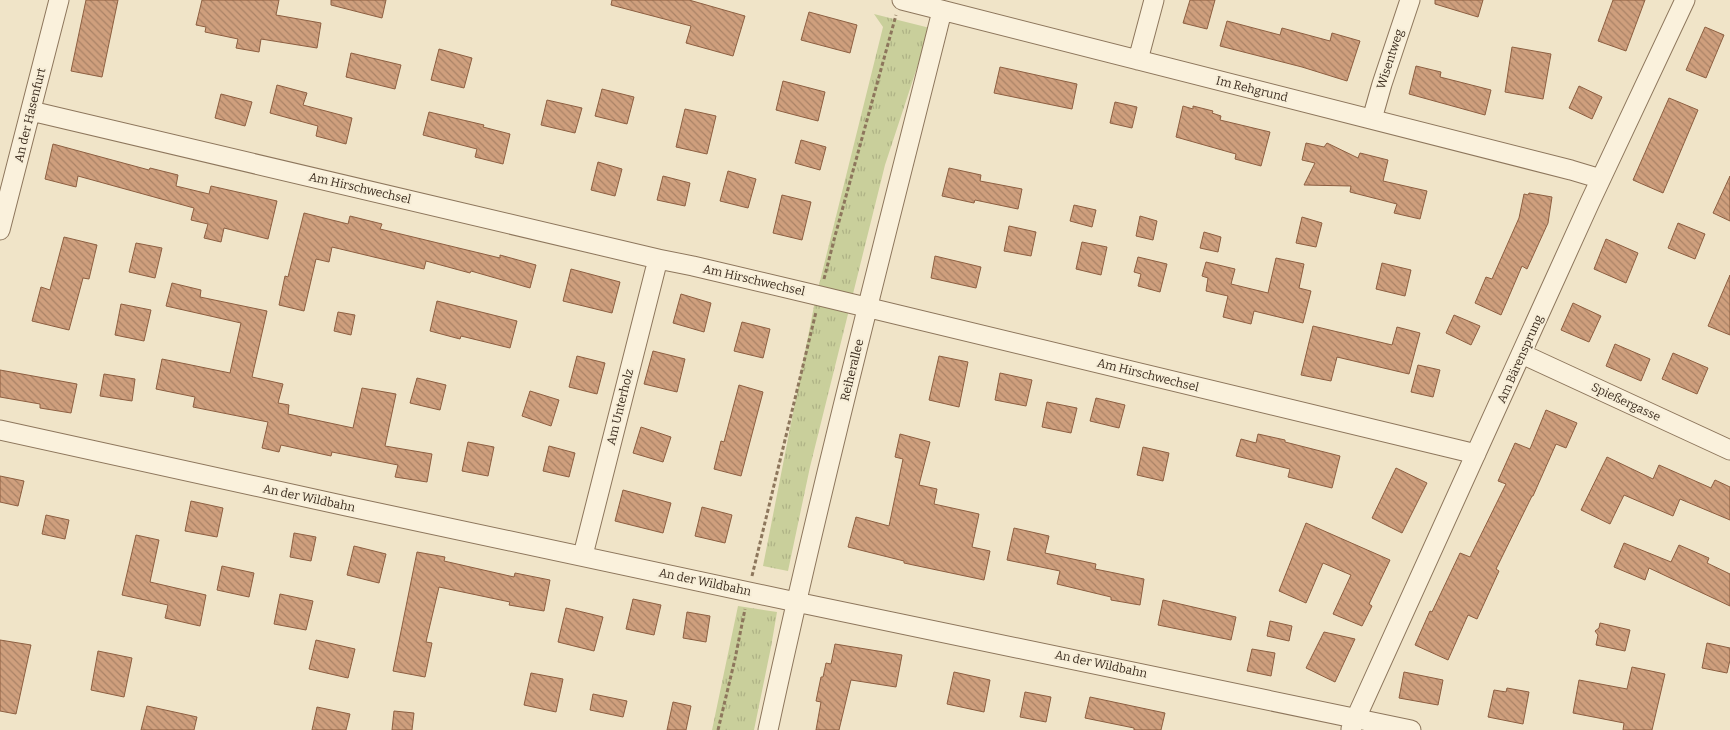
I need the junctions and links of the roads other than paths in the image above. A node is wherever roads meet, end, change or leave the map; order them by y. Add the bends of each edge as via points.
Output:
1 (59, 0) edge
2 (1154, 0) edge
3 (1410, 0) edge
4 (1685, 0) edge
5 (900, 4) edge
6 (942, 10) junction
7 (1138, 60) junction
8 (31, 110) junction
9 (1372, 119) junction
10 (1601, 179) junction
11 (0, 230) edge
12 (658, 260) junction
13 (867, 307) junction
14 (1522, 354) junction
15 (0, 430) edge
16 (1730, 450) edge
17 (1476, 454) junction
18 (583, 555) junction
19 (796, 602) junction
20 (1353, 724) edge
21 (768, 730) edge
22 (1411, 730) edge

1 - 8 street, An der Hasenfurt
2 - 7 street
3 - 9 street, Wisentweg
4 - 10 street, Am Bärensprung
5 - 6 street, Im Rehgrund
6 - 7 street, Im Rehgrund
6 - 13 street, Reiherallee
7 - 9 street, Im Rehgrund
8 - 11 street, An der Hasenfurt
8 - 12 street, Am Hirschwechsel
9 - 10 street, Im Rehgrund
10 - 14 street, Am Bärensprung
12 - 13 street, Am Hirschwechsel
12 - 18 street, Am Unterholz
13 - 17 street, Am Hirschwechsel
13 - 19 street, Reiherallee
14 - 16 street, Spießergasse
14 - 17 street, Am Bärensprung
15 - 18 street, An der Wildbahn
17 - 20 street, Am Bärensprung
18 - 19 street, An der Wildbahn
19 - 20 street, An der Wildbahn
19 - 21 street, Reiherallee
20 - 22 street, An der Wildbahn

